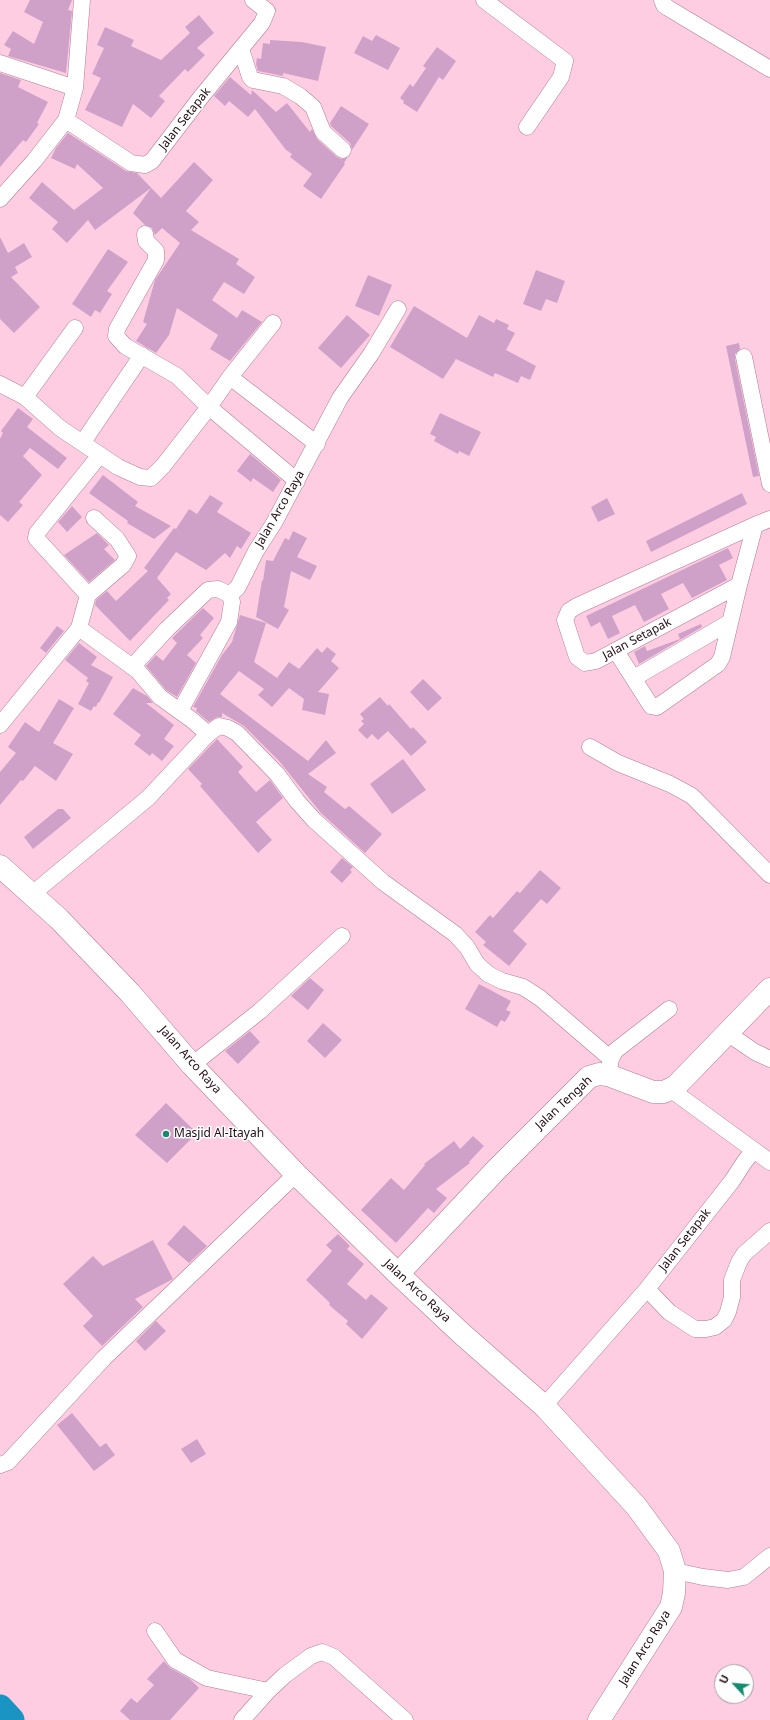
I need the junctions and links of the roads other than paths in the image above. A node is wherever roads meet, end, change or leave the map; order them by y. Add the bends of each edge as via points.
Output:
1 (82, 0) edge
2 (253, 0) edge
3 (484, 0) edge
4 (662, 0) edge
5 (241, 49) junction
6 (0, 63) edge
7 (770, 69) edge
8 (75, 88) junction
9 (66, 120) junction
10 (528, 127) dead end
11 (343, 150) dead end
12 (0, 199) edge
13 (145, 234) dead end
14 (398, 309) dead end
15 (273, 323) dead end
16 (75, 328) dead end
17 (142, 356) junction
18 (744, 356) dead end
19 (230, 377) junction
20 (0, 384) edge
21 (25, 397) junction
22 (209, 407) junction
23 (83, 442) junction
24 (317, 444) junction
25 (100, 454) junction
26 (297, 481) junction
27 (770, 484) edge
28 (94, 518) dead end
29 (763, 522) edge
30 (739, 585) junction
31 (88, 595) junction
32 (230, 595) junction
33 (730, 622) junction
34 (79, 628) junction
35 (616, 651) junction
36 (132, 667) junction
37 (634, 678) junction
38 (180, 712) junction
39 (0, 725) edge
40 (208, 734) junction
41 (590, 747) dead end
42 (0, 866) edge
43 (770, 875) edge
44 (32, 895) junction
45 (342, 936) dead end
46 (770, 989) edge
47 (669, 1009) dead end
48 (728, 1033) junction
49 (770, 1059) edge
50 (192, 1065) junction
51 (609, 1067) junction
52 (670, 1089) junction
53 (754, 1150) junction
54 (770, 1162) edge
55 (296, 1174) junction
56 (770, 1231) edge
57 (398, 1274) junction
58 (647, 1289) junction
59 (544, 1406) junction
60 (0, 1465) edge
61 (770, 1556) edge
62 (675, 1571) junction
63 (155, 1631) dead end
64 (268, 1691) junction
65 (242, 1720) edge
66 (405, 1720) edge
67 (599, 1720) edge

1 - 8 street
2 - 5 street, Jalan Setapak via 267,11 266,17
3 - 10 street via 565,61 561,77
4 - 7 street via 668,8
5 - 9 street, Jalan Setapak via 152,161 145,165 130,163
5 - 11 street via 250,76 254,80 283,86 300,96 313,107 323,132
6 - 8 street
8 - 9 street
9 - 12 street
13 - 17 street via 146,241 156,251 156,260 117,329 116,336 125,346
14 - 24 street, Jalan Arco Raya via 340,398
15 - 19 street
16 - 21 street
17 - 22 street via 177,376
17 - 23 street
18 - 27 street
19 - 22 street
19 - 24 street
20 - 21 street
21 - 23 street via 60,428
22 - 25 street via 151,478 128,472
22 - 26 street
23 - 25 street
24 - 26 street, Jalan Arco Raya
25 - 31 street via 37,533 36,538
26 - 32 street, Jalan Arco Raya via 238,587
28 - 31 street via 117,539 128,556 123,565
29 - 30 street, Jalan Setapak
29 - 35 street, Jalan Setapak via 569,611 565,620 578,657 585,663 596,661
30 - 33 street
30 - 35 street, Jalan Setapak
31 - 34 street
32 - 36 street via 218,589 208,590
32 - 38 street via 232,602 229,622
33 - 37 street
33 - 37 street via 718,664 657,707 651,706
34 - 36 street
34 - 39 street
35 - 37 street
36 - 38 street via 156,693
38 - 40 street
40 - 44 street via 148,798
40 - 51 street via 219,726 237,733 277,774 296,801 314,820 383,882 455,934 477,964 488,974 523,987 540,998
41 - 43 street via 618,763 692,796
42 - 44 main road, Jalan Arco Raya
44 - 50 main road, Jalan Arco Raya via 59,919 130,993
45 - 50 street via 260,1011
46 - 48 main road
47 - 51 street via 615,1051
48 - 49 street
48 - 52 main road via 676,1086
50 - 55 main road, Jalan Arco Raya
51 - 52 main road, Jalan Tengah via 653,1092
51 - 57 main road, Jalan Tengah via 589,1077 496,1170
52 - 53 street
53 - 54 street
53 - 58 street, Jalan Setapak
55 - 57 main road, Jalan Arco Raya
55 - 60 street via 104,1358 8,1462
56 - 58 street via 744,1254 739,1262 732,1280 732,1297 728,1312 724,1320 715,1327 706,1330 696,1329 669,1312
57 - 59 main road, Jalan Arco Raya
58 - 59 street, Jalan Setapak
59 - 62 main road, Jalan Arco Raya via 636,1506 669,1552
61 - 62 street via 744,1577 728,1580
62 - 67 main road, Jalan Arco Raya via 671,1607
63 - 64 street via 175,1660 207,1678
64 - 65 street
64 - 66 street via 301,1663 322,1652 334,1657

